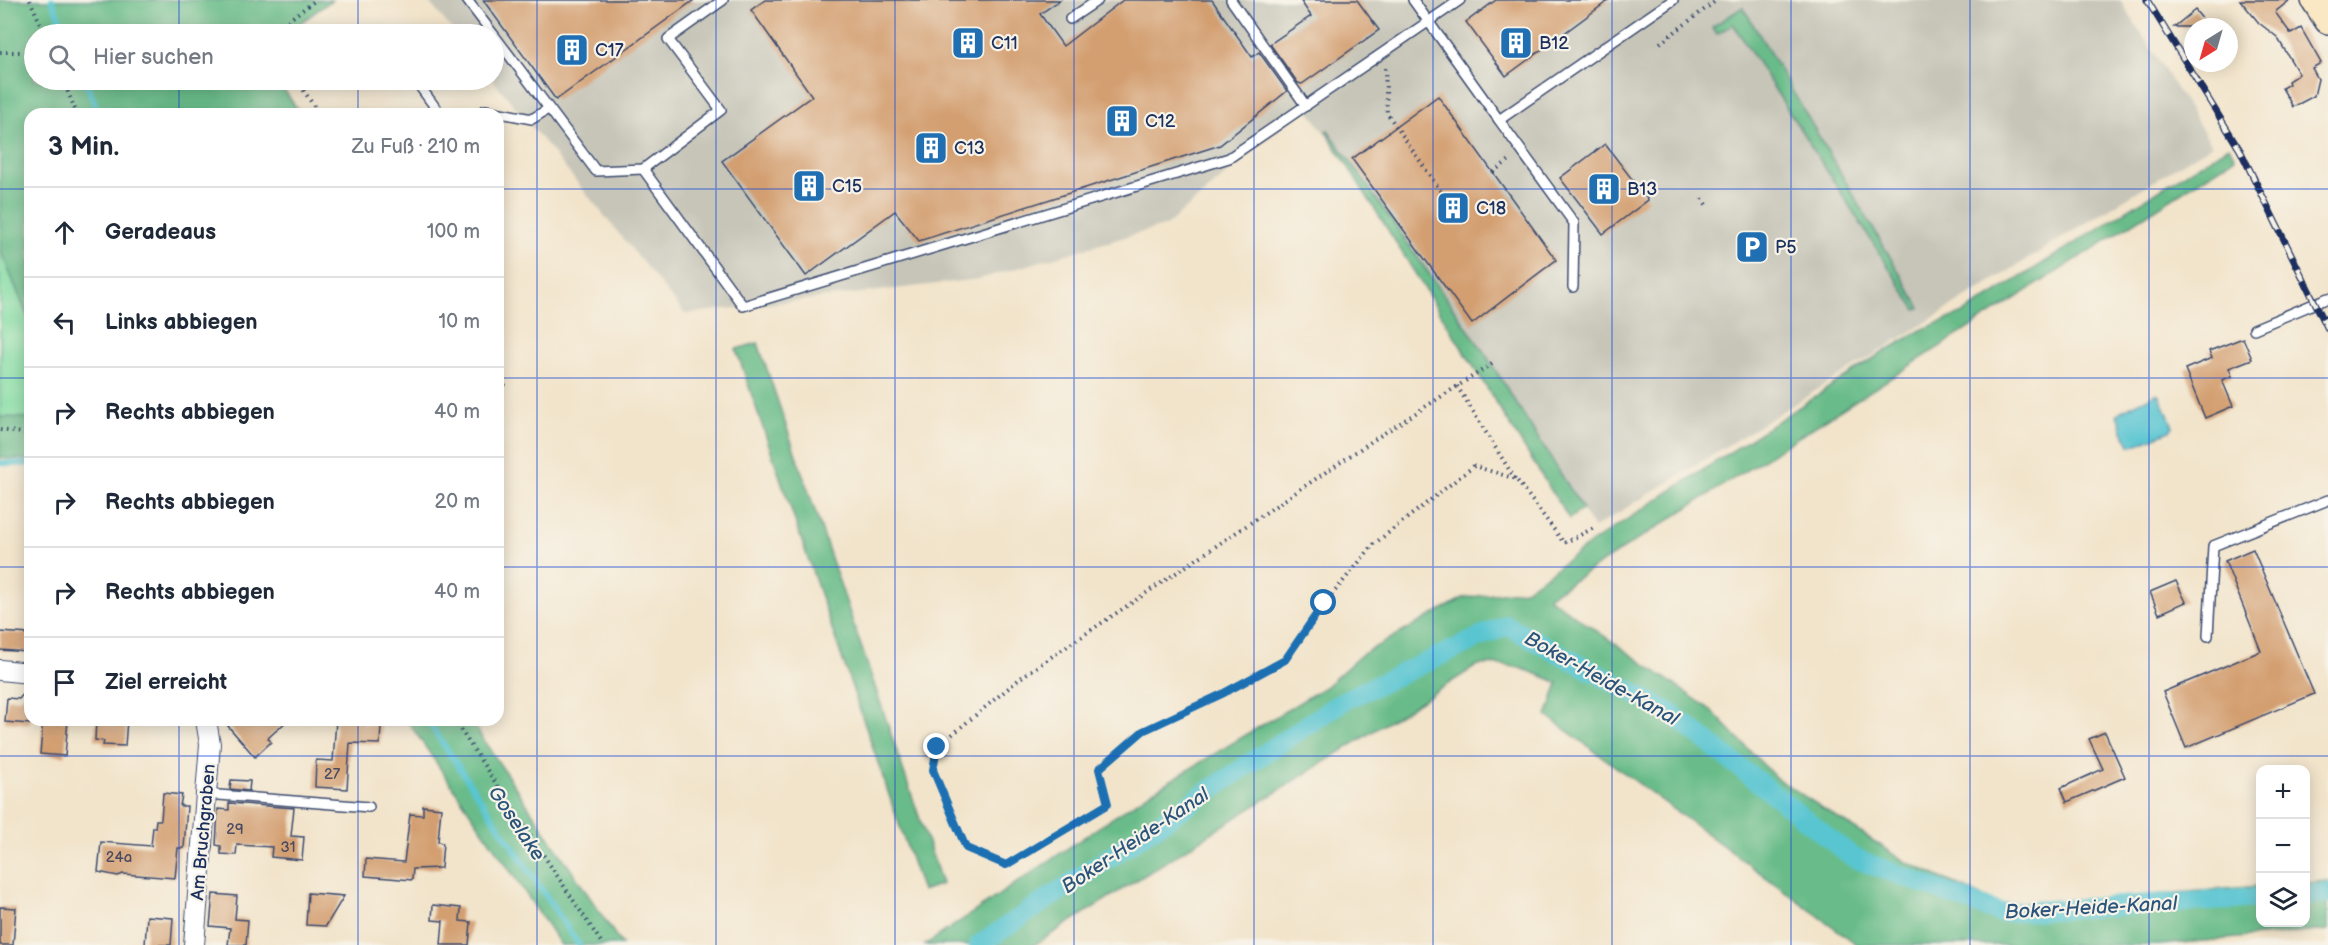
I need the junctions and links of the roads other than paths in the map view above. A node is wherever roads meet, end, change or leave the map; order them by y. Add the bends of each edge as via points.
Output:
1 (467, 0) edge
2 (723, 0) edge
3 (1098, 0) edge
4 (1231, 0) edge
5 (1413, 0) edge
6 (1460, 0) edge
7 (1673, 0) edge
8 (2315, 0) edge
9 (1070, 20) dead end
10 (2328, 20) edge
11 (1429, 21) junction
12 (485, 24) edge
13 (504, 50) edge
14 (423, 90) edge
15 (1306, 106) junction
16 (436, 108) edge
17 (549, 109) junction
18 (504, 114) edge
19 (1499, 120) junction
20 (643, 169) junction
21 (1573, 287) dead end
22 (2328, 298) edge
23 (2254, 329) dead end
24 (2328, 500) edge
25 (2208, 636) dead end
26 (0, 670) edge
27 (24, 672) edge
28 (208, 726) edge
29 (206, 794) junction
30 (369, 807) dead end
31 (194, 945) edge

1 - 12 lane
2 - 20 lane via 668,39 721,110
3 - 9 lane
4 - 15 lane
5 - 11 lane
6 - 11 lane
7 - 19 lane
8 - 10 main road
11 - 15 lane
11 - 19 lane
13 - 17 lane
14 - 16 lane
15 - 20 lane via 1230,158 743,306
17 - 18 lane via 532,119
17 - 20 lane via 596,171
19 - 21 lane via 1574,223
22 - 23 lane
24 - 25 lane via 2212,546
26 - 27 street
28 - 29 street, Am Bruchgraben
29 - 30 lane
29 - 31 street, Am Bruchgraben

